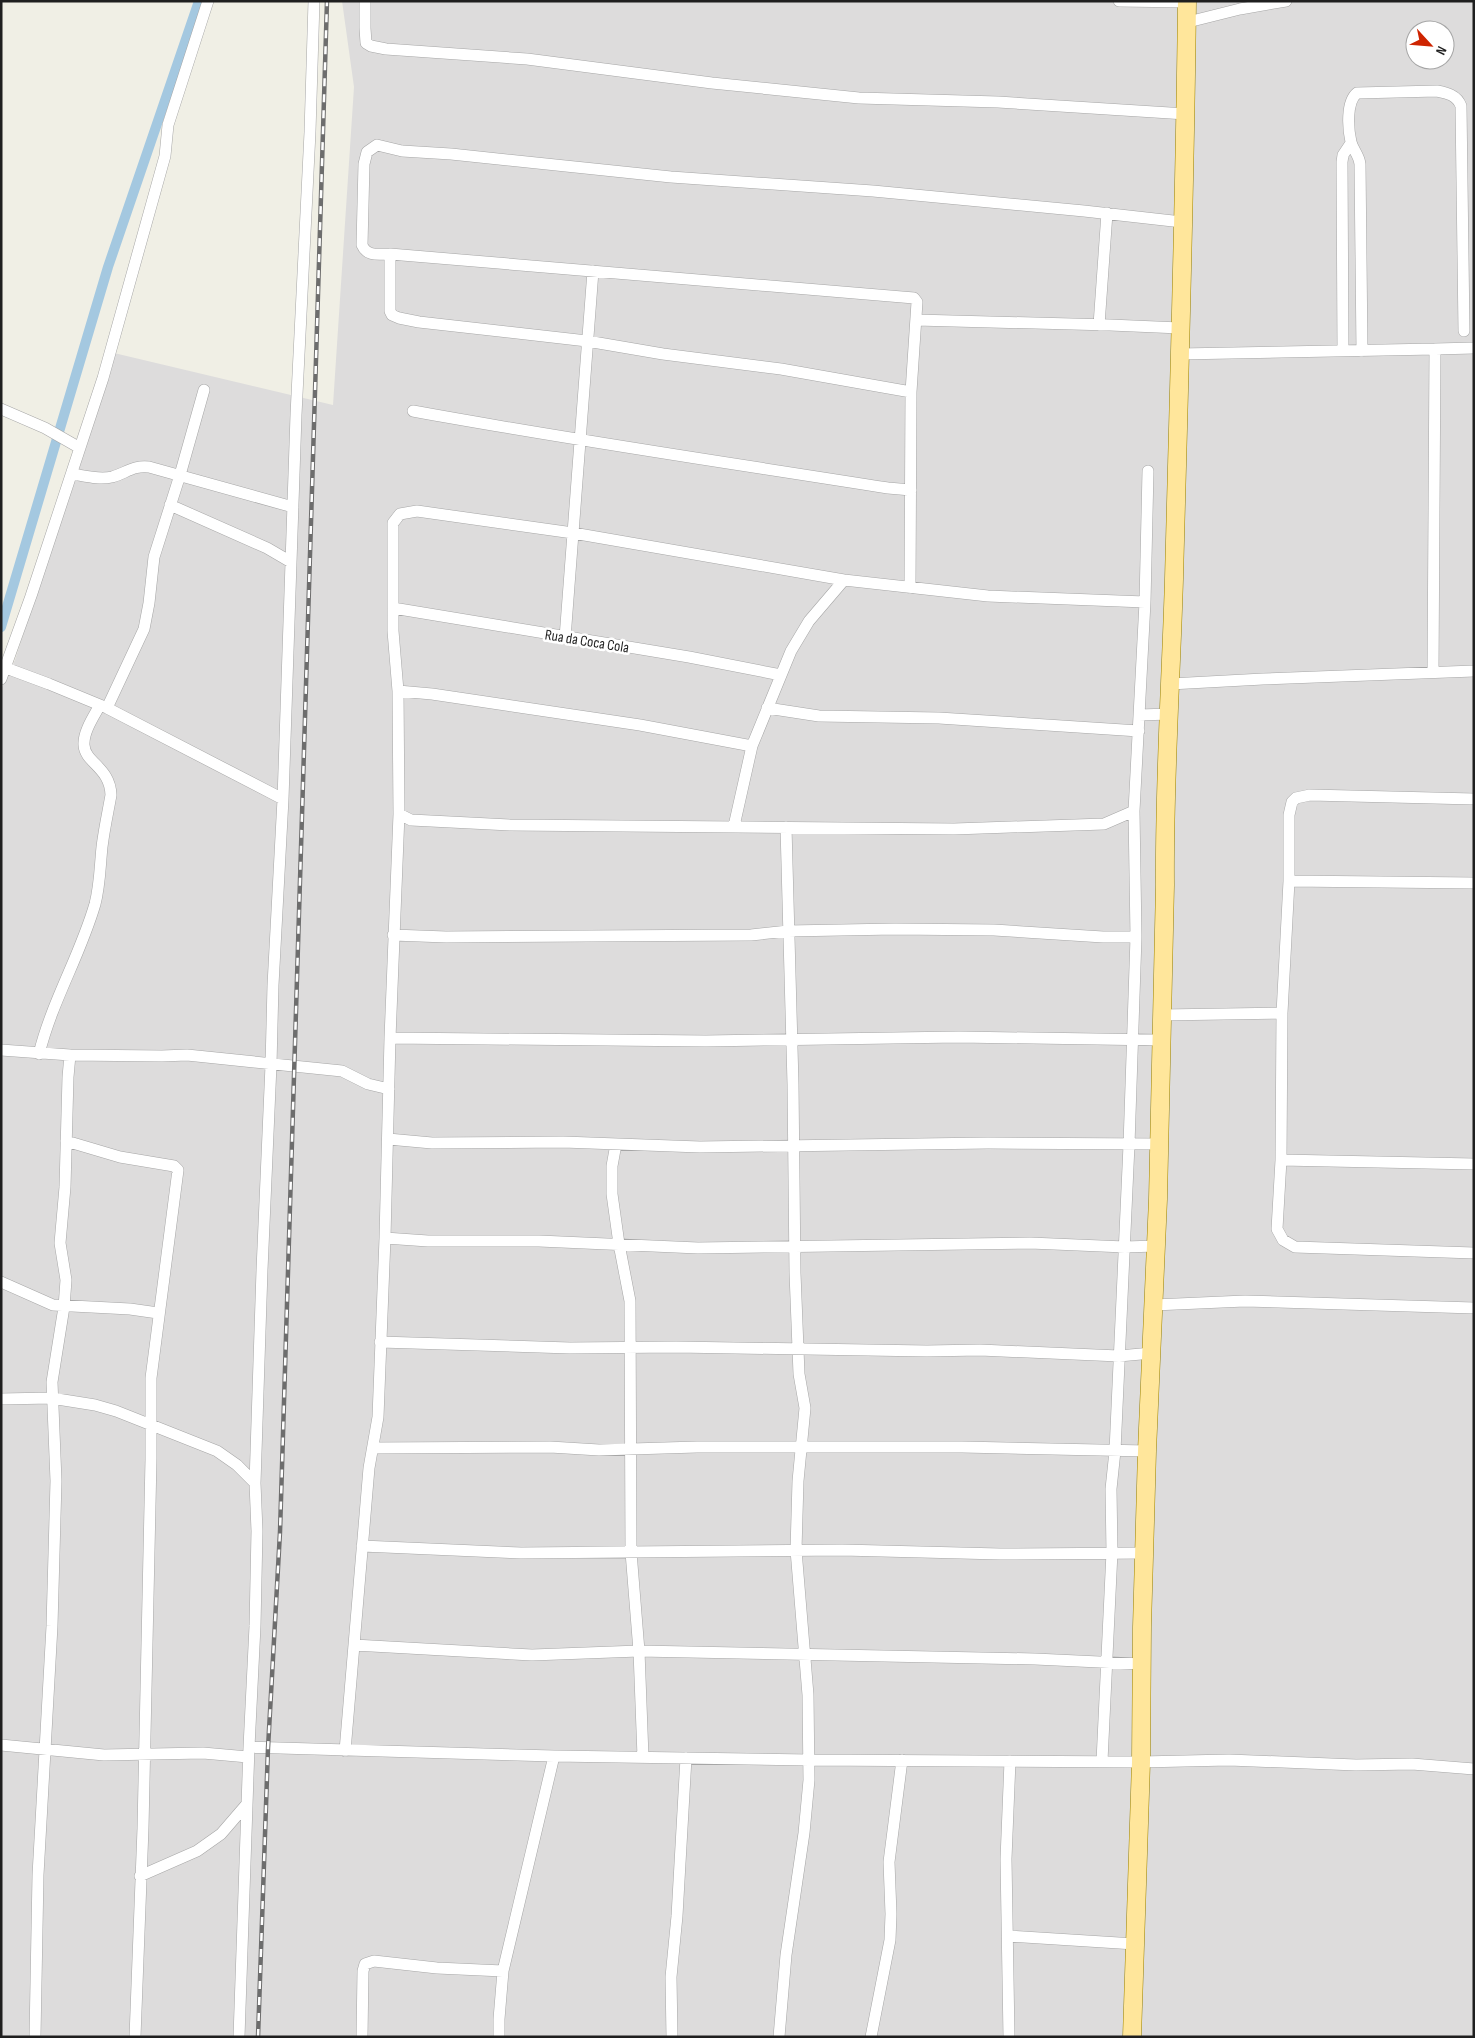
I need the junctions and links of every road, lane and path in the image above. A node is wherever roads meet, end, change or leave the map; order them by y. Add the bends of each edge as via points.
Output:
1 (208, 1) edge
2 (314, 1) edge
3 (365, 1) edge
4 (1119, 1) edge
5 (1286, 1) edge
6 (1188, 2) edge
7 (1188, 22) junction
8 (1186, 114) junction
9 (1351, 143) junction
10 (1107, 213) junction
11 (1182, 222) junction
12 (390, 254) junction
13 (593, 271) junction
14 (916, 320) junction
15 (1098, 325) junction
16 (1180, 328) junction
17 (1464, 331) dead end
18 (587, 341) junction
19 (1474, 348) edge
20 (1435, 349) junction
21 (1343, 351) junction
22 (1362, 351) junction
23 (1180, 354) junction
24 (204, 390) dead end
25 (911, 392) junction
26 (1, 409) edge
27 (413, 411) dead end
28 (579, 440) junction
29 (80, 448) junction
30 (1148, 471) dead end
31 (72, 474) junction
32 (180, 475) junction
33 (912, 490) junction
34 (170, 505) junction
35 (293, 507) junction
36 (573, 533) junction
37 (291, 562) junction
38 (844, 580) junction
39 (910, 588) junction
40 (1145, 602) junction
41 (393, 608) junction
42 (565, 638) junction
43 (1474, 671) edge
44 (1433, 672) junction
45 (3, 674) edge
46 (781, 675) junction
47 (1170, 684) junction
48 (398, 691) junction
49 (103, 706) junction
50 (767, 708) junction
51 (1170, 714) junction
52 (1139, 715) junction
53 (1139, 731) junction
54 (752, 746) junction
55 (1474, 798) edge
56 (283, 799) junction
57 (1134, 811) junction
58 (398, 814) junction
59 (734, 826) junction
60 (786, 828) junction
61 (1289, 881) junction
62 (1474, 883) edge
63 (788, 931) junction
64 (393, 935) junction
65 (1136, 937) junction
66 (1282, 1014) junction
67 (1162, 1015) junction
68 (390, 1038) junction
69 (1133, 1038) junction
70 (792, 1040) junction
71 (1161, 1040) junction
72 (1, 1050) edge
73 (39, 1054) junction
74 (70, 1055) junction
75 (271, 1064) junction
76 (389, 1089) junction
77 (388, 1139) junction
78 (66, 1141) junction
79 (616, 1144) junction
80 (1159, 1144) junction
81 (794, 1145) junction
82 (1130, 1145) junction
83 (1281, 1160) junction
84 (1474, 1164) edge
85 (386, 1238) junction
86 (619, 1244) junction
87 (1156, 1246) junction
88 (795, 1247) junction
89 (1125, 1247) junction
90 (1474, 1253) edge
91 (1, 1282) edge
92 (1154, 1305) junction
93 (64, 1307) junction
94 (1474, 1308) edge
95 (158, 1313) junction
96 (380, 1342) junction
97 (629, 1347) junction
98 (798, 1349) junction
99 (1152, 1352) junction
100 (1119, 1356) junction
101 (51, 1398) junction
102 (1, 1399) edge
103 (150, 1423) junction
104 (373, 1448) junction
105 (802, 1448) junction
106 (630, 1449) junction
107 (1115, 1451) junction
108 (1147, 1451) junction
109 (255, 1483) junction
110 (362, 1546) junction
111 (796, 1550) junction
112 (631, 1552) junction
113 (1112, 1552) junction
114 (1145, 1553) junction
115 (354, 1646) junction
116 (639, 1651) junction
117 (805, 1655) junction
118 (1106, 1662) junction
119 (1142, 1664) junction
120 (1, 1745) edge
121 (44, 1748) junction
122 (346, 1751) junction
123 (248, 1752) junction
124 (144, 1754) junction
125 (554, 1756) junction
126 (643, 1757) junction
127 (686, 1758) junction
128 (809, 1760) junction
129 (902, 1760) junction
130 (1010, 1761) junction
131 (1102, 1761) junction
132 (1140, 1762) junction
133 (1474, 1769) edge
134 (246, 1805) junction
135 (140, 1876) junction
136 (1008, 1936) junction
137 (1135, 1944) junction
138 (503, 1971) junction
139 (35, 2037) edge
140 (135, 2037) edge
141 (239, 2037) edge
142 (362, 2037) edge
143 (499, 2037) edge
144 (672, 2037) edge
145 (779, 2037) edge
146 (871, 2037) edge
147 (1009, 2037) edge
148 (1132, 2037) edge

1 - 29 street via 168,125 165,156 103,378
2 - 35 street
3 - 8 street via 366,43 386,49 536,60 860,98 998,102
4 - 6 street
5 - 7 street
6 - 7 main road
7 - 8 main road
8 - 11 main road
9 - 17 street via 1349,106 1357,93 1437,91 1459,101
9 - 21 street via 1342,162
9 - 22 street via 1360,164
10 - 11 street
10 - 12 street via 672,177 402,151 377,145 367,152 364,164 362,245 371,254
10 - 15 street
11 - 16 main road
12 - 13 street
12 - 18 street via 390,311 394,316 419,322
13 - 14 street via 912,298 917,302
13 - 18 street
14 - 15 street
14 - 25 street
15 - 16 street
16 - 23 main road
18 - 25 street via 781,369
18 - 28 street
19 - 20 street
20 - 22 street
20 - 44 street
21 - 22 street
21 - 23 street
23 - 47 main road
24 - 32 street
25 - 33 street
26 - 29 street
27 - 28 street
28 - 33 street
28 - 36 street
29 - 31 street
30 - 40 street
31 - 32 street via 104,478 140,466
31 - 45 street
32 - 34 street
32 - 35 street
33 - 39 street
34 - 37 street
34 - 49 street via 154,557 144,629
35 - 37 street
36 - 38 street
36 - 41 street via 417,511 400,514 393,523
36 - 42 street
37 - 56 street
38 - 39 street
38 - 46 street via 800,634
39 - 40 street via 988,596
40 - 52 street
41 - 42 street, Rua da Coca Cola
41 - 48 street
42 - 46 street, Rua da Coca Cola
43 - 44 street
44 - 47 street
45 - 49 street via 50,684
46 - 50 street
47 - 51 main road
48 - 54 street via 640,725
48 - 58 street
49 - 56 street
49 - 73 street via 84,743 85,750 106,775 111,787 96,903 78,956 56,999
50 - 53 street via 819,716 939,718
50 - 54 street
51 - 52 street
51 - 67 main road
52 - 53 street
53 - 57 street
54 - 59 street
55 - 61 street via 1310,795 1296,798 1288,815
56 - 75 street
57 - 60 street via 1104,824 864,830
57 - 65 street
58 - 59 street via 412,820 510,825
58 - 64 street
59 - 60 street
60 - 63 street
61 - 62 street
61 - 66 street
63 - 64 street via 751,935
63 - 65 street via 994,930
63 - 70 street
64 - 68 street
65 - 69 street
66 - 67 street
66 - 83 street
67 - 71 main road
68 - 70 street
68 - 76 street
69 - 70 street
69 - 71 street
69 - 82 street
70 - 81 street
71 - 80 main road
72 - 73 street
73 - 74 street
74 - 75 street via 187,1054
74 - 78 street
75 - 76 street via 342,1071 368,1084
75 - 109 street
76 - 77 street
77 - 79 street via 432,1143
77 - 85 street
78 - 93 street via 60,1242 66,1280
78 - 95 street via 120,1157 177,1167
79 - 81 street via 700,1147
79 - 86 street via 612,1194
80 - 82 street
80 - 87 main road
81 - 82 street
81 - 88 street
82 - 89 street
83 - 84 street
83 - 90 street via 1277,1229 1279,1235 1295,1247
85 - 86 street via 428,1242
85 - 96 street
86 - 88 street via 698,1248
86 - 97 street via 630,1301
87 - 89 street
87 - 92 main road
88 - 89 street via 1030,1243
88 - 98 street
89 - 100 street
91 - 93 street
92 - 94 street via 1245,1301
92 - 99 main road
93 - 95 street
93 - 101 street
95 - 103 street
96 - 97 street
96 - 104 street via 378,1417
97 - 98 street
97 - 106 street
98 - 100 street via 980,1350
98 - 105 street via 805,1408
99 - 100 street
99 - 108 main road
100 - 107 street
101 - 102 street
101 - 103 street via 95,1405
101 - 121 street via 56,1481 52,1626
103 - 109 street via 216,1451
103 - 124 street
104 - 106 street
104 - 110 street via 368,1468
105 - 106 street
105 - 107 street via 962,1447
105 - 111 street via 796,1506
106 - 112 street
107 - 108 street
107 - 113 street via 1111,1489
108 - 114 main road
109 - 123 street via 255,1616
110 - 112 street via 520,1553
110 - 115 street
111 - 112 street
111 - 113 street via 1000,1554
111 - 117 street
112 - 116 street
113 - 114 street
113 - 118 street
114 - 119 main road
115 - 116 street via 532,1655
115 - 122 street
116 - 117 street
116 - 126 street
117 - 118 street
117 - 128 street
118 - 119 street
118 - 131 street
119 - 132 main road
120 - 121 street
121 - 124 street via 104,1755
121 - 139 street
122 - 123 street
122 - 125 street
123 - 124 street
123 - 134 street
124 - 135 street
125 - 126 street
125 - 138 street
126 - 127 street
127 - 128 street
127 - 144 street via 671,1976
128 - 129 street
128 - 145 street via 804,1833 786,1955
129 - 130 street
129 - 146 street via 889,1862 890,1940
130 - 131 street
130 - 136 street via 1006,1859
131 - 132 street
132 - 133 street via 1229,1760 1412,1764
132 - 137 main road
134 - 135 street via 221,1834 197,1851
134 - 141 street
135 - 140 street
136 - 137 street
136 - 147 street
137 - 148 main road
138 - 142 street via 365,1964
138 - 143 street

